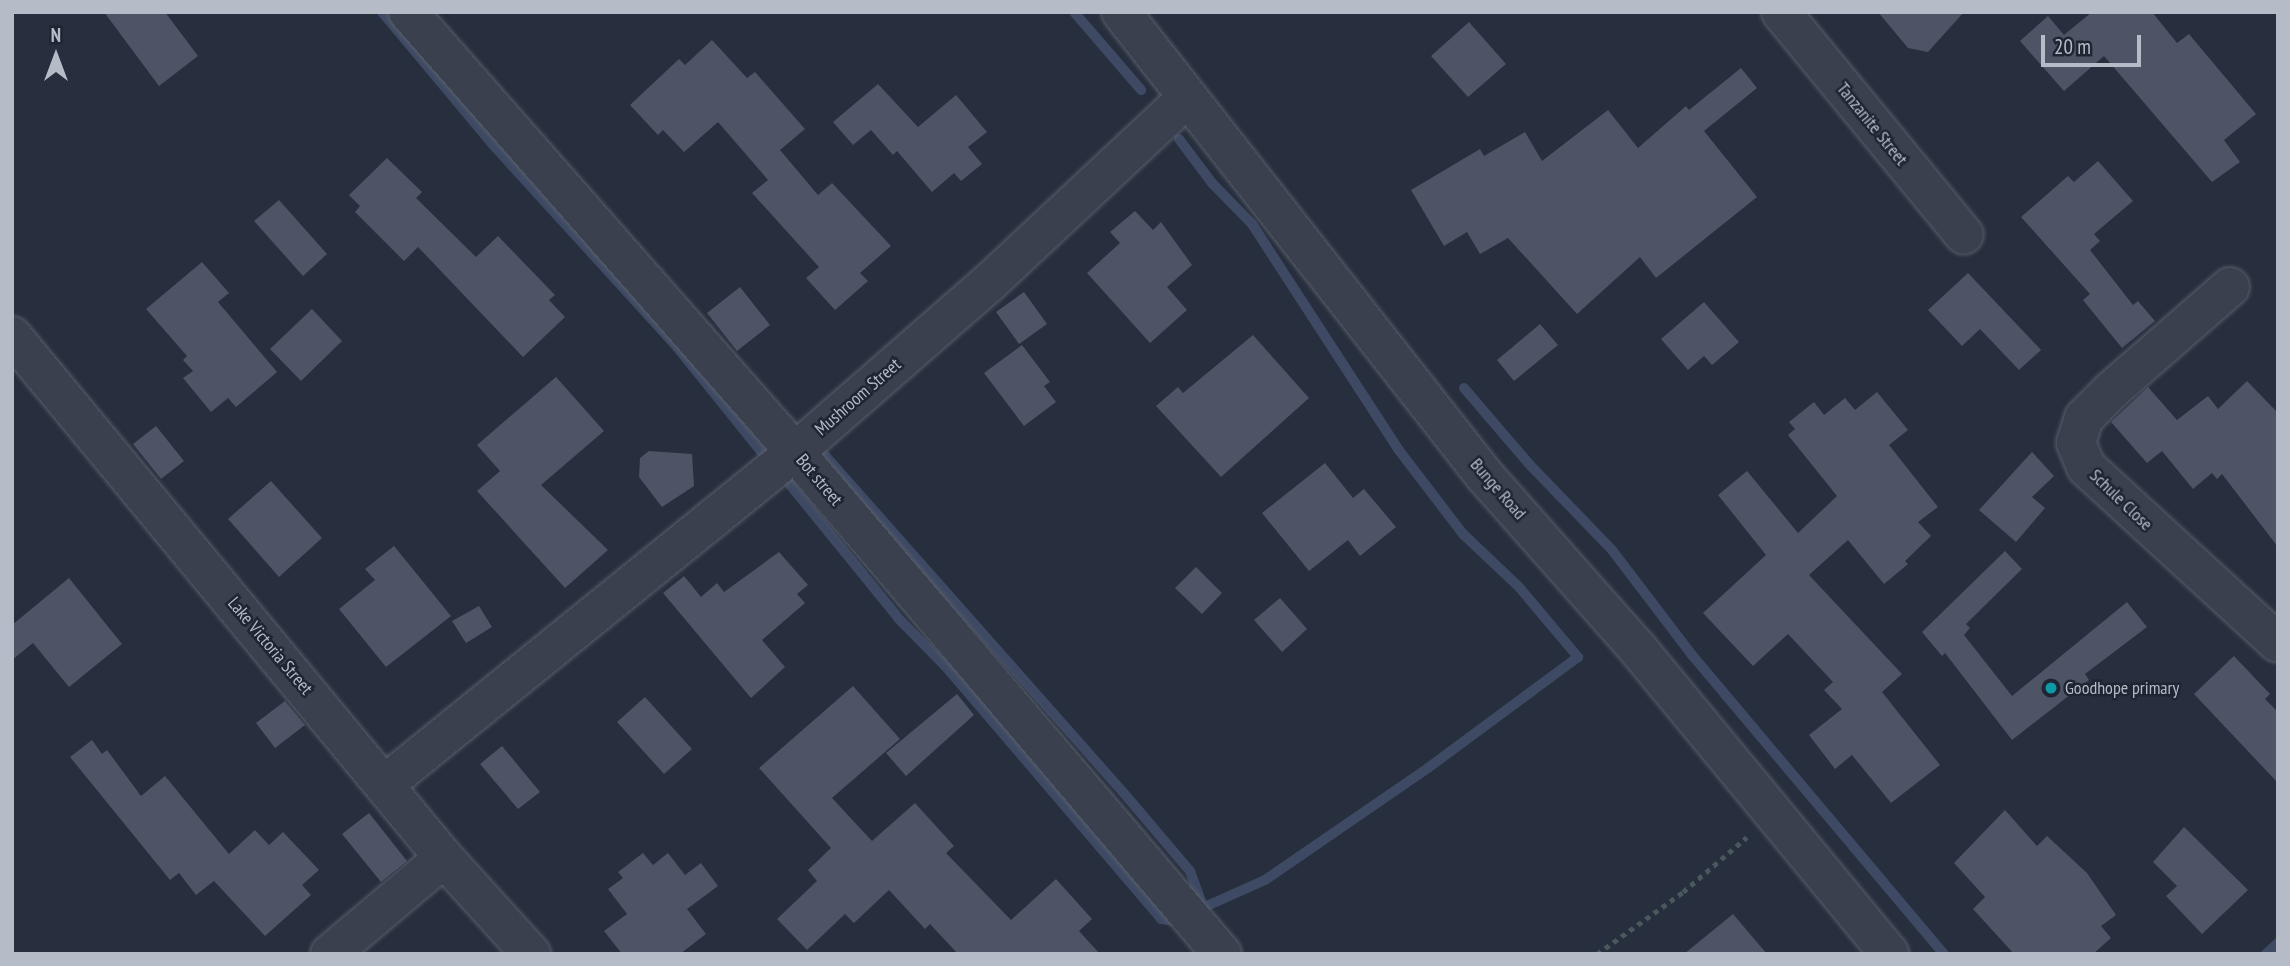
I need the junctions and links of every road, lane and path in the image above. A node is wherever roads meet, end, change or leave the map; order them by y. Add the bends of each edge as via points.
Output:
1 (408, 12) edge
2 (1121, 12) edge
3 (1781, 12) edge
4 (1187, 98) junction
5 (1964, 235) dead end
6 (2230, 287) dead end
7 (12, 337) edge
8 (795, 452) junction
9 (2278, 643) edge
10 (384, 785) junction
11 (1771, 816) junction
12 (444, 858) junction
13 (330, 954) edge
14 (531, 954) edge
15 (1222, 954) edge
16 (1597, 954) edge
17 (1889, 954) edge

1 - 8 street, Bot street
2 - 4 street, Bunge Road
3 - 5 street, Tanzanite Street
4 - 8 street, Mushroom Street via 989,283
4 - 11 street, Bunge Road via 1484,475 1638,649
6 - 9 street, Schule Close via 2084,418 2076,443 2086,467
7 - 10 street, Lake Victoria Street
8 - 10 street, Mushroom Street
8 - 15 street, Bot street
10 - 12 street, Lake Victoria Street
11 - 16 path via 1683,892
11 - 17 street, Bunge Road
12 - 13 street
12 - 14 street, Lake Victoria Street

